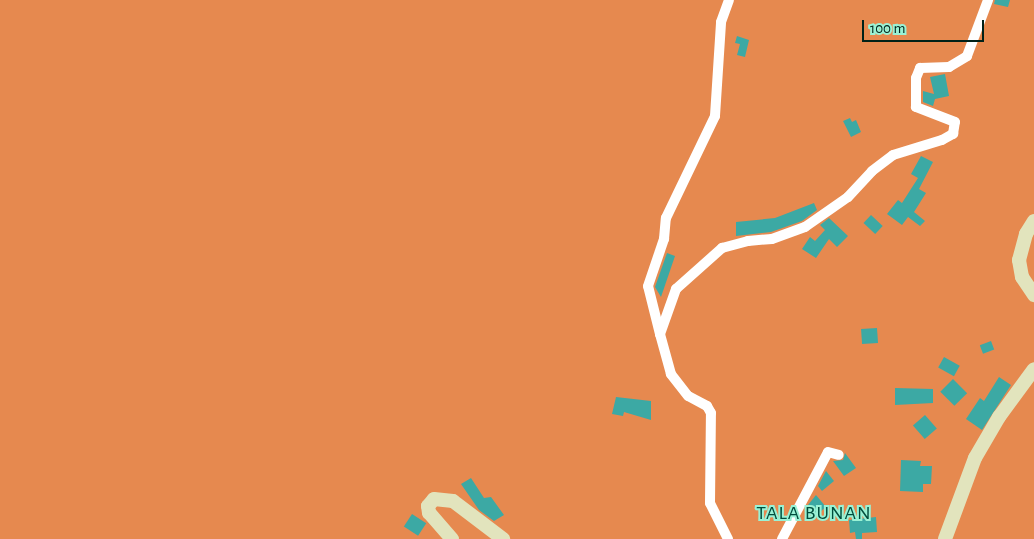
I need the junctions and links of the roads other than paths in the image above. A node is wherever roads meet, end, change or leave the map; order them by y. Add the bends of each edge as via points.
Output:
1 (729, 0) edge
2 (988, 0) edge
3 (1034, 221) edge
4 (1034, 295) edge
5 (660, 334) junction
6 (1034, 369) edge
7 (839, 455) dead end
8 (452, 539) edge
9 (503, 539) edge
10 (728, 539) edge
11 (782, 539) edge
12 (945, 539) edge

1 - 5 street via 721,22 714,116 666,218 664,239 648,286
2 - 5 street via 967,56 949,67 920,68 916,78 916,107 955,122 953,134 893,155 872,171 848,197 805,227 772,239 748,240 722,248 676,288
3 - 4 main road via 1026,234 1019,260 1022,277
5 - 10 street via 671,374 688,396 708,406 710,502
6 - 12 main road via 999,417 975,458
7 - 11 street via 828,452
8 - 9 main road via 429,514 428,506 434,499 453,501

